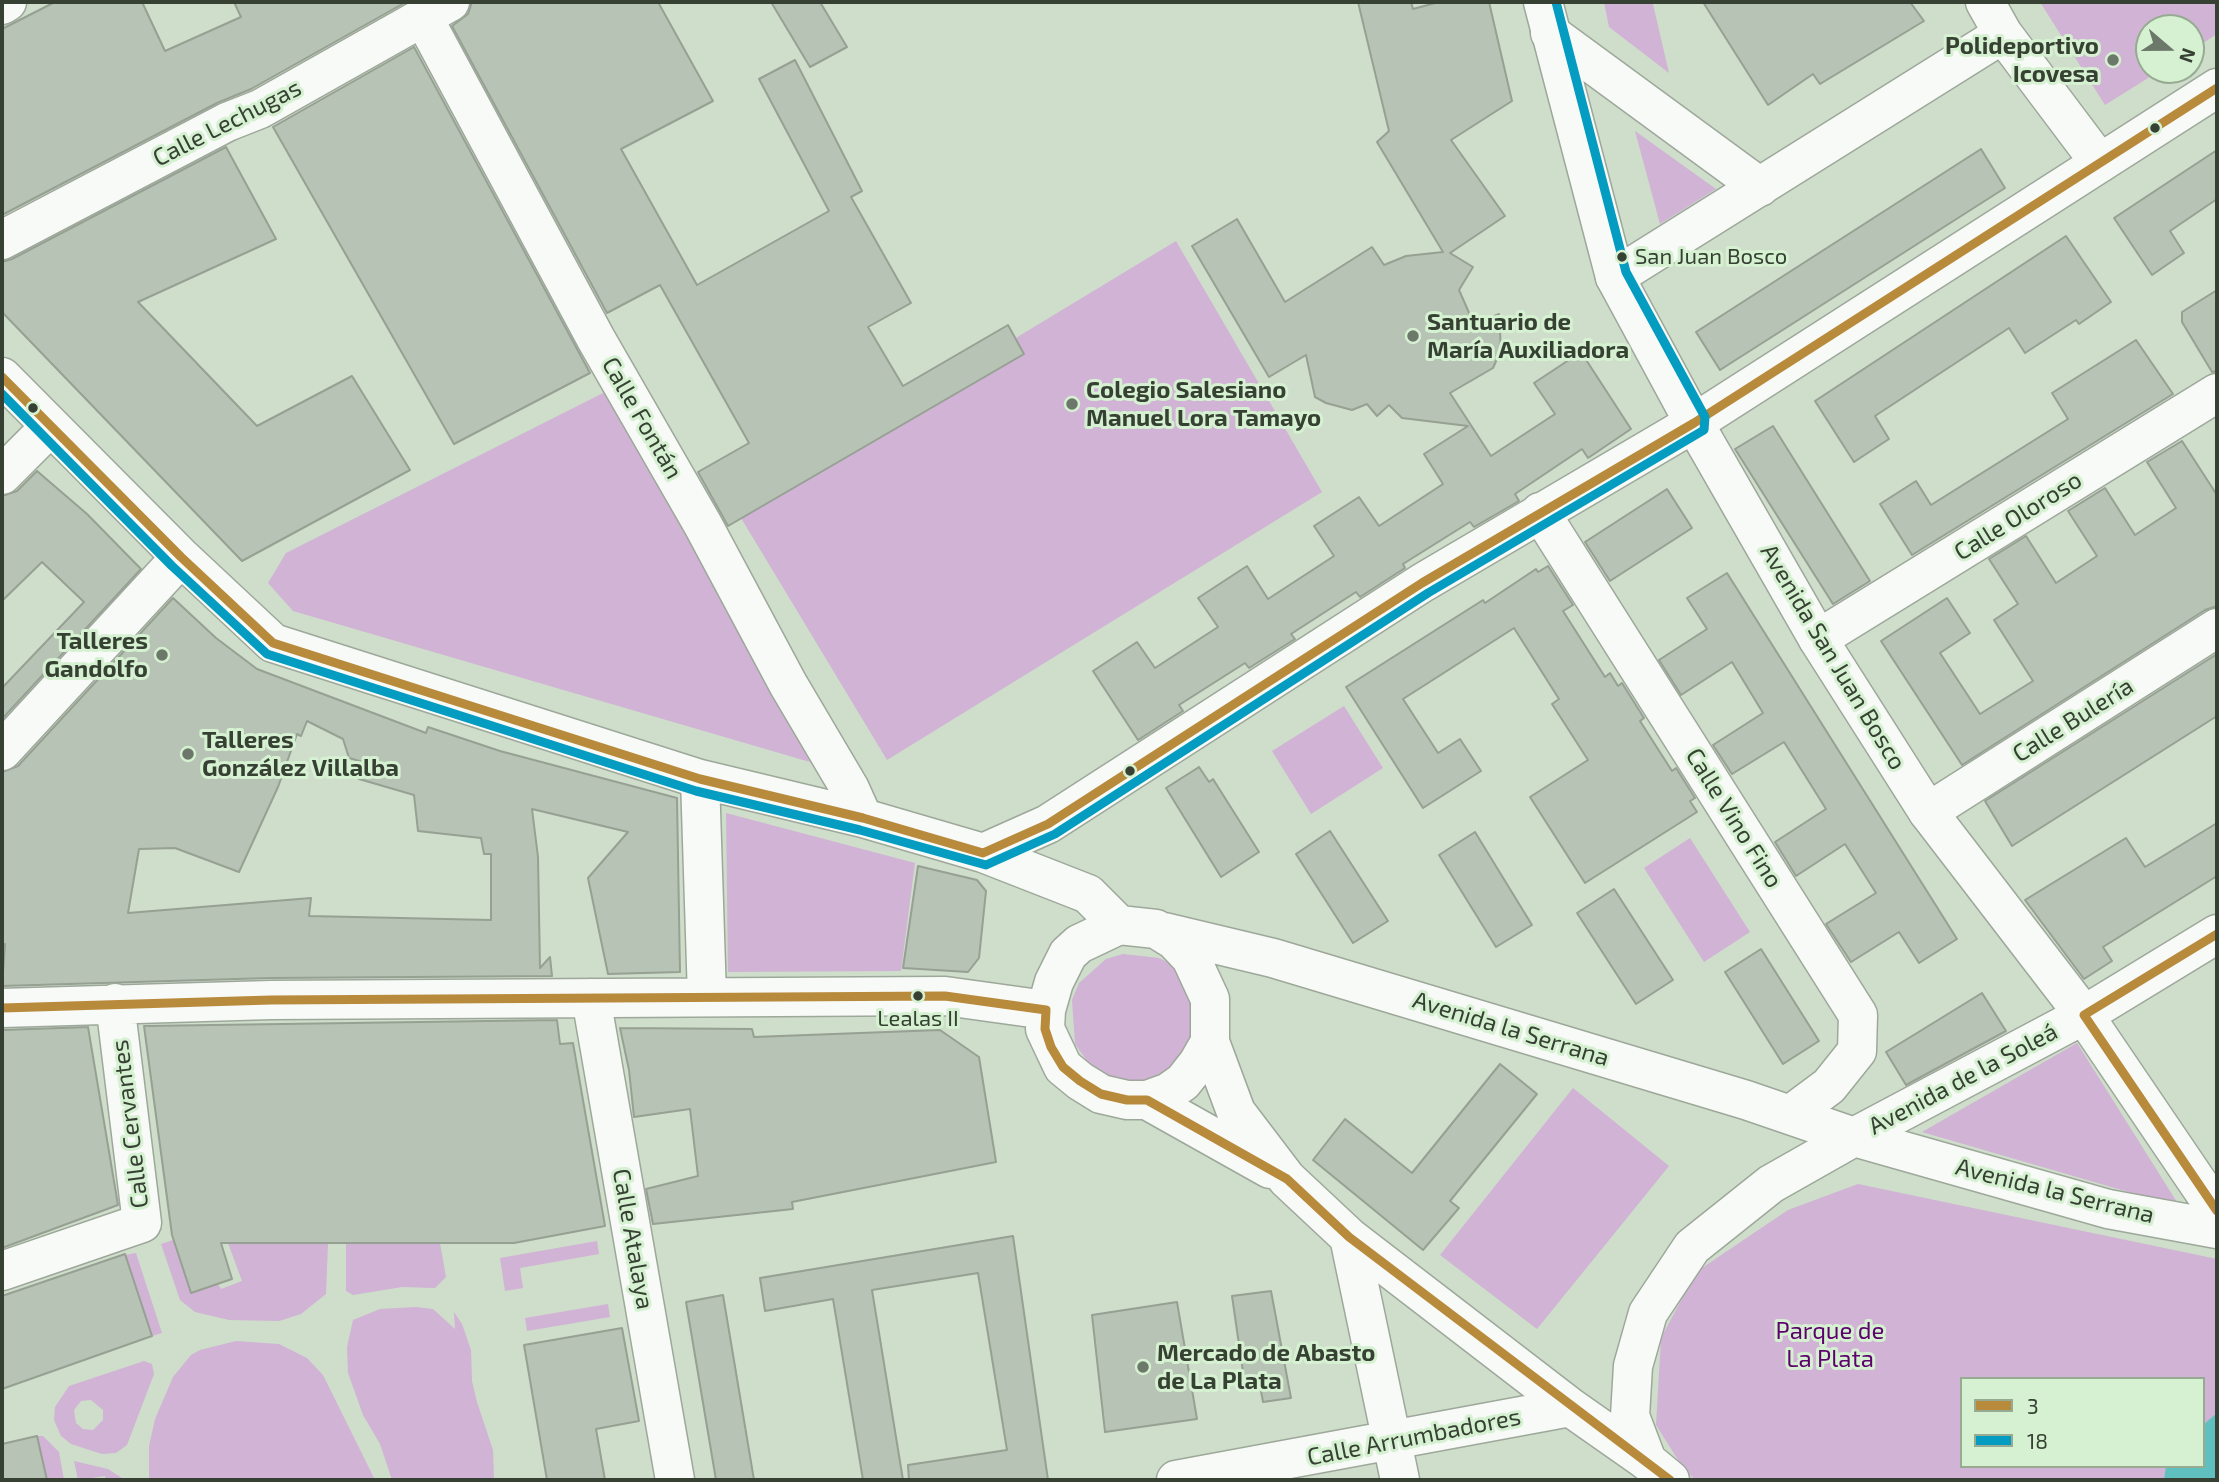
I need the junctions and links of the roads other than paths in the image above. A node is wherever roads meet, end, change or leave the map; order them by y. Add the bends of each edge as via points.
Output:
1 (7, 2) edge
2 (2, 5) edge
3 (437, 10) edge
4 (1546, 18) edge
5 (1994, 18) edge
6 (2217, 88) edge
7 (2101, 163) junction
8 (1760, 187) junction
9 (2, 240) edge
10 (1615, 277) junction
11 (2, 377) edge
12 (2217, 393) edge
13 (1694, 424) junction
14 (50, 427) junction
15 (2, 475) edge
16 (1540, 512) junction
17 (181, 558) junction
18 (2217, 628) edge
19 (1818, 639) junction
20 (2, 751) edge
21 (700, 779) junction
22 (1928, 812) junction
23 (863, 818) junction
24 (983, 853) junction
25 (1119, 925) junction
26 (1164, 932) junction
27 (2217, 934) edge
28 (2178, 960) junction
29 (2217, 970) edge
30 (707, 997) junction
31 (591, 998) junction
32 (116, 1003) junction
33 (2, 1008) edge
34 (1046, 1010) junction
35 (2084, 1015) junction
36 (1210, 1042) junction
37 (1147, 1100) junction
38 (1790, 1115) junction
39 (1854, 1137) junction
40 (1287, 1179) junction
41 (2217, 1211) edge
42 (2217, 1229) edge
43 (1349, 1237) junction
44 (2, 1271) edge
45 (1412, 1285) junction
46 (1369, 1330) junction
47 (1570, 1407) junction
48 (1392, 1441) junction
49 (1659, 1471) edge
50 (1246, 1474) edge
51 (675, 1480) edge
52 (1177, 1480) edge
53 (1399, 1480) edge

1 - 2 street
3 - 9 street, Calle Lechugas via 260,109
3 - 23 street, Calle Fontán via 596,338
4 - 8 street
4 - 10 street, Avenida San Juan Bosco
5 - 7 street
5 - 8 street
6 - 7 street
7 - 13 street
8 - 10 street
10 - 13 street, Avenida San Juan Bosco
11 - 14 street
12 - 19 street, Calle Oloroso
13 - 16 street
13 - 19 street, Avenida San Juan Bosco
14 - 15 street
14 - 17 street
16 - 24 street via 1297,661 1048,824
16 - 38 street, Calle Vino Fino via 1858,1015 1857,1051 1829,1086
17 - 20 street
17 - 21 street via 273,643
18 - 22 street, Calle Bulería
19 - 22 street, Avenida San Juan Bosco
21 - 23 street
21 - 30 street
22 - 35 street, Avenida San Juan Bosco
23 - 24 street
24 - 25 street via 1088,894
25 - 26 street
25 - 34 street via 1068,954
26 - 36 street via 1187,952 1202,976 1210,999
26 - 38 street, Avenida la Serrana via 1273,958
27 - 28 street, Avenida de la Soleá
28 - 29 street
28 - 35 street, Avenida de la Soleá
30 - 31 street
30 - 34 street via 945,996
31 - 32 street
31 - 51 street, Calle Atalaya
32 - 33 street
32 - 44 street, Calle Cervantes via 142,1223
34 - 37 street via 1045,1029 1063,1067 1101,1094
35 - 39 street, Avenida de la Soleá
35 - 41 street
36 - 37 street via 1183,1082
36 - 40 street via 1236,1112
37 - 40 street
38 - 39 street, Avenida la Serrana
39 - 42 street, Avenida la Serrana via 2108,1209
39 - 49 street via 1771,1184 1692,1247 1648,1312 1633,1366 1630,1416
40 - 43 street
43 - 45 street
43 - 46 street
45 - 46 street via 1383,1297
45 - 47 street
46 - 48 street
47 - 48 street, Calle Arrumbadores
47 - 49 street
48 - 50 street, Calle Arrumbadores
48 - 53 street
50 - 52 street, Calle Arrumbadores

